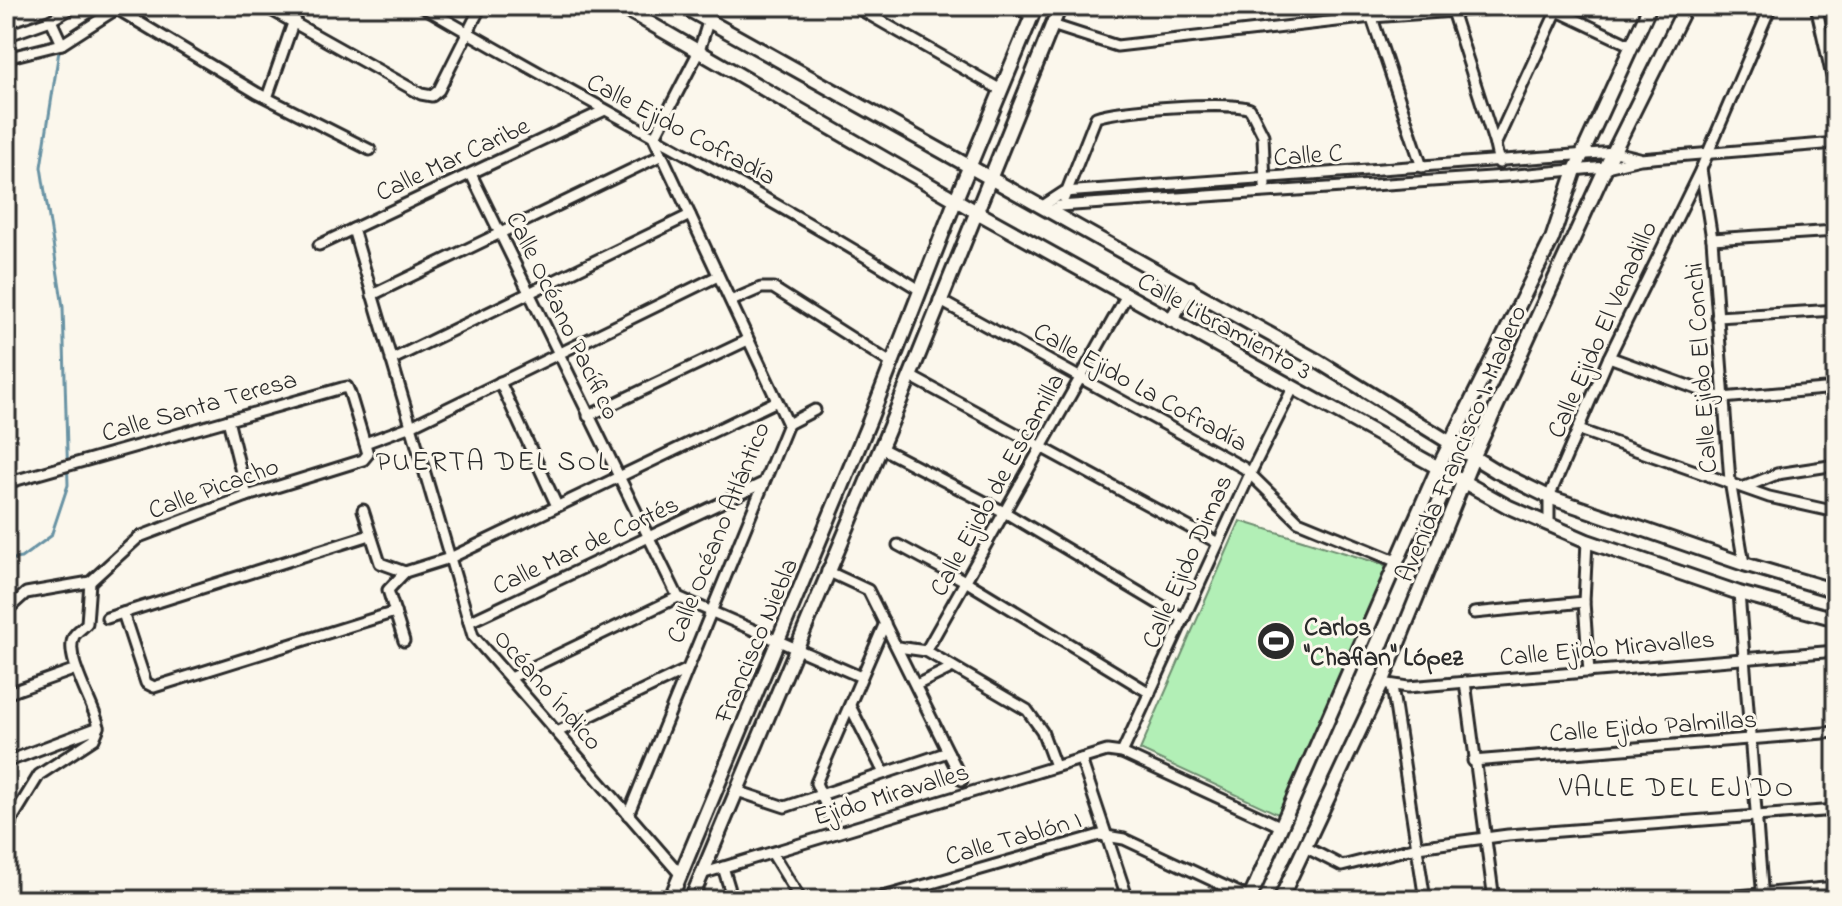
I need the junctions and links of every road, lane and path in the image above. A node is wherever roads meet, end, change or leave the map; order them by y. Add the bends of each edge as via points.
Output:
1 (75, 6) edge
2 (264, 6) edge
3 (299, 6) edge
4 (422, 6) edge
5 (481, 6) edge
6 (620, 6) edge
7 (682, 6) edge
8 (713, 6) edge
9 (854, 6) edge
10 (1013, 6) edge
11 (1060, 6) edge
12 (1368, 6) edge
13 (1524, 6) edge
14 (1547, 6) edge
15 (1650, 6) edge
16 (1686, 6) edge
17 (1771, 6) edge
18 (1816, 6) edge
19 (116, 8) edge
20 (1452, 8) edge
21 (1558, 8) edge
22 (1034, 11) edge
23 (1372, 17) junction
24 (51, 20) junction
25 (293, 21) junction
26 (709, 21) junction
27 (1052, 25) junction
28 (468, 33) junction
29 (6, 36) edge
30 (62, 44) junction
31 (1632, 46) junction
32 (699, 51) junction
33 (6, 58) edge
34 (1001, 90) junction
35 (1836, 94) edge
36 (268, 95) junction
37 (603, 111) junction
38 (654, 138) junction
39 (1836, 143) edge
40 (1495, 145) junction
41 (370, 150) dead end
42 (1615, 152) junction
43 (1705, 154) junction
44 (662, 155) junction
45 (1582, 157) junction
46 (1640, 159) junction
47 (1499, 163) junction
48 (1422, 167) junction
49 (1606, 167) junction
50 (970, 168) junction
51 (1701, 169) junction
52 (1392, 170) junction
53 (1575, 170) junction
54 (471, 174) junction
55 (990, 180) junction
56 (1395, 182) junction
57 (1265, 184) junction
58 (1064, 192) junction
59 (956, 199) junction
60 (1052, 208) junction
61 (975, 211) junction
62 (690, 215) junction
63 (353, 229) junction
64 (1836, 231) edge
65 (499, 233) junction
66 (1712, 239) junction
67 (319, 245) dead end
68 (718, 276) junction
69 (1190, 288) junction
70 (920, 290) junction
71 (528, 293) junction
72 (372, 295) junction
73 (1127, 295) junction
74 (939, 300) junction
75 (731, 301) junction
76 (1836, 310) edge
77 (1717, 317) junction
78 (1171, 320) junction
79 (748, 340) junction
80 (558, 354) junction
81 (1609, 357) junction
82 (391, 360) junction
83 (891, 363) junction
84 (910, 376) junction
85 (1082, 378) junction
86 (500, 382) junction
87 (1293, 388) junction
88 (1836, 388) edge
89 (1722, 398) junction
90 (777, 401) junction
91 (815, 410) dead end
92 (588, 416) junction
93 (228, 420) junction
94 (788, 424) junction
95 (411, 426) junction
96 (1579, 430) junction
97 (365, 443) junction
98 (1451, 444) junction
99 (1044, 446) junction
100 (881, 448) junction
101 (1473, 458) junction
102 (1836, 465) edge
103 (1437, 470) junction
104 (1250, 474) junction
105 (618, 477) junction
106 (1730, 481) junction
107 (6, 483) edge
108 (763, 483) junction
109 (1462, 483) junction
110 (1745, 487) junction
111 (247, 496) junction
112 (1549, 497) junction
113 (557, 506) junction
114 (363, 510) dead end
115 (1836, 512) edge
116 (1006, 513) junction
117 (1549, 525) junction
118 (370, 535) junction
119 (648, 539) junction
120 (1587, 541) junction
121 (1218, 543) junction
122 (898, 545) dead end
123 (450, 558) junction
124 (1398, 562) junction
125 (1744, 564) junction
126 (827, 571) junction
127 (405, 572) junction
128 (90, 582) junction
129 (967, 582) junction
130 (1836, 591) edge
131 (1739, 593) junction
132 (678, 597) junction
133 (1584, 602) junction
134 (6, 611) edge
135 (395, 612) junction
136 (123, 613) junction
137 (1474, 613) dead end
138 (709, 614) junction
139 (107, 618) dead end
140 (1184, 619) junction
141 (1836, 619) edge
142 (469, 622) junction
143 (885, 623) junction
144 (404, 641) dead end
145 (779, 643) junction
146 (898, 647) junction
147 (797, 651) junction
148 (926, 651) junction
149 (1836, 651) edge
150 (1742, 657) junction
151 (953, 667) junction
152 (76, 669) junction
153 (686, 670) junction
154 (1589, 672) junction
155 (861, 677) junction
156 (510, 678) junction
157 (1465, 682) junction
158 (1387, 684) junction
159 (916, 685) junction
160 (1150, 693) junction
161 (6, 694) edge
162 (850, 706) junction
163 (99, 727) junction
164 (557, 732) junction
165 (1836, 732) edge
166 (1748, 740) junction
167 (948, 752) junction
168 (1122, 753) junction
169 (1081, 759) junction
170 (1473, 761) junction
171 (6, 762) edge
172 (1055, 766) junction
173 (884, 773) junction
174 (962, 780) dead end
175 (737, 791) junction
176 (821, 795) junction
177 (1836, 810) edge
178 (628, 815) junction
179 (1755, 817) junction
180 (832, 820) dead end
181 (1280, 826) junction
182 (6, 829) edge
183 (1107, 835) junction
184 (1485, 838) junction
185 (1305, 847) junction
186 (1417, 847) junction
187 (772, 853) junction
188 (723, 867) junction
189 (680, 874) junction
190 (701, 874) junction
191 (1836, 887) edge
192 (671, 897) edge
193 (1763, 897) edge
194 (1249, 899) edge
195 (691, 900) edge
196 (733, 900) edge
197 (801, 900) edge
198 (873, 900) edge
199 (1128, 900) edge
200 (1280, 900) edge
201 (1425, 900) edge
202 (1494, 900) edge
203 (1694, 900) edge

1 - 24 street
2 - 25 street
3 - 25 street
4 - 28 street, Calle Ejido Cofradía
5 - 28 street
6 - 32 street, Calle Libramiento 3
7 - 26 street, Calle Libramiento 3
8 - 26 street
9 - 34 street
10 - 22 street
11 - 27 street, Francisco Niebla
12 - 23 street
13 - 20 street
14 - 21 street
15 - 31 street, Avenida Francisco I. Madero
16 - 42 street, Avenida Francisco I. Madero
17 - 43 street, Calle Ejido El Venadillo
18 - 35 street
19 - 30 street
19 - 36 street
20 - 23 street
20 - 40 street
21 - 31 street
21 - 40 street
22 - 34 street, Francisco Niebla
23 - 27 street via 1117,46
23 - 48 street
24 - 29 street
24 - 30 street
25 - 28 street via 432,96
25 - 36 street
26 - 32 street
26 - 50 street, Calle Libramiento 3
27 - 55 street, Francisco Niebla
28 - 37 street, Calle Ejido Cofradía
30 - 33 street
31 - 45 street, Avenida Francisco I. Madero
32 - 38 street
32 - 59 street, Calle Libramiento 3
34 - 50 street, Francisco Niebla
36 - 41 street
37 - 38 street, Calle Ejido Cofradía
37 - 54 street, Calle Mar Caribe
38 - 44 street, Calle Océano Atlántico
38 - 70 street, Calle Ejido Cofradía
39 - 43 street
40 - 47 street
42 - 45 street, Calle C
42 - 46 street
42 - 49 street, Avenida Francisco I. Madero
43 - 46 street
43 - 51 street, Calle Ejido El Venadillo
44 - 62 street, Calle Océano Atlántico
44 - 65 street
45 - 47 street, Calle C
45 - 53 street, Avenida Francisco I. Madero
46 - 49 street, Calle C
47 - 48 street, Calle C
48 - 52 street, Calle C
49 - 53 street, Calle C
49 - 101 street, Avenida Francisco I. Madero
50 - 55 street, Calle Libramiento 3
50 - 59 street, Francisco Niebla
51 - 66 street, Calle Ejido El Conchi
51 - 81 street, Calle Ejido El Venadillo
52 - 56 street
52 - 57 street, Calle C
53 - 56 street, Calle C
53 - 98 street, Avenida Francisco I. Madero via 1552,239
54 - 63 street, Calle Mar Caribe
54 - 65 street, Calle Océano Pacífico
55 - 60 street, Calle Libramiento 3
55 - 61 street, Francisco Niebla
56 - 57 street, Calle C
57 - 58 street, Calle C
57 - 58 street via 1263,135 1250,109 1201,107 1096,117
57 - 60 street, Calle C
58 - 60 street, Calle C
58 - 60 street
59 - 61 street, Calle Libramiento 3
59 - 70 street, Francisco Niebla
60 - 69 street, Calle Libramiento 3
61 - 73 street, Calle Libramiento 3
61 - 74 street, Francisco Niebla
62 - 68 street, Calle Océano Atlántico
62 - 71 street
63 - 67 street, Calle Mar Caribe
63 - 72 street, Océano Índico
64 - 66 street
65 - 71 street, Calle Océano Pacífico
65 - 72 street
66 - 77 street, Calle Ejido El Conchi
68 - 75 street, Calle Océano Atlántico
68 - 80 street
69 - 78 street
69 - 98 street, Calle Libramiento 3
70 - 83 street, Francisco Niebla
71 - 80 street, Calle Océano Pacífico
71 - 82 street
72 - 82 street, Océano Índico
73 - 78 street, Calle Libramiento 3
73 - 85 street, Calle Ejido de Escamilla
74 - 84 street, Francisco Niebla
74 - 85 street, Calle Ejido La Cofradía
75 - 79 street, Calle Océano Atlántico
75 - 83 street via 773,288
76 - 77 street
77 - 89 street, Calle Ejido El Conchi
78 - 87 street, Calle Libramiento 3
79 - 90 street, Calle Océano Atlántico
79 - 92 street
80 - 86 street
80 - 92 street, Calle Océano Pacífico
81 - 89 street
81 - 96 street, Calle Ejido El Venadillo
82 - 95 street, Océano Índico
83 - 145 street, Francisco Niebla
84 - 99 street
84 - 100 street, Francisco Niebla
85 - 99 street, Calle Ejido de Escamilla
85 - 104 street, Calle Ejido La Cofradía
86 - 95 street
86 - 113 street
87 - 103 street, Calle Libramiento 3
87 - 104 street, Calle Ejido Dimas
88 - 89 street
89 - 106 street, Calle Ejido El Conchi
90 - 94 street, Calle Océano Atlántico
90 - 105 street
91 - 94 street
92 - 105 street, Calle Océano Pacífico
93 - 97 street, Calle Santa Teresa via 347,387
93 - 107 street, Calle Santa Teresa
93 - 111 street
94 - 108 street, Calle Océano Atlántico
95 - 97 street
95 - 123 street, Océano Índico
96 - 106 street
96 - 112 street, Calle Ejido El Venadillo
97 - 111 street, Calle Picacho via 368,454 363,460
98 - 101 street, Calle Libramiento 3
98 - 103 street, Avenida Francisco I. Madero
99 - 116 street, Calle Ejido de Escamilla
99 - 121 street
100 - 116 street
100 - 126 street, Francisco Niebla
101 - 109 street, Avenida Francisco I. Madero
101 - 112 street, Calle Libramiento 3
102 - 110 street via 1777,474
103 - 109 street, Calle Libramiento 3
103 - 124 street, Avenida Francisco I. Madero
104 - 121 street, Calle Ejido Dimas
104 - 124 street, Calle Ejido La Cofradía via 1289,515
105 - 113 street
105 - 119 street, Calle Océano Pacífico
106 - 110 street
106 - 125 street, Calle Ejido El Conchi
108 - 119 street, Calle Mar de Cortés
108 - 138 street, Calle Océano Atlántico
109 - 117 street, Calle Libramiento 3
109 - 158 street, Avenida Francisco I. Madero
110 - 115 street
111 - 128 street, Calle Picacho via 139,537
112 - 117 street, Calle Ejido El Venadillo
112 - 125 street, Calle Libramiento 3
113 - 123 street
114 - 118 street
116 - 129 street, Calle Ejido de Escamilla
116 - 140 street
117 - 120 street, Calle Libramiento 3
118 - 127 street via 380,563
118 - 136 street
119 - 132 street, Calle Océano Pacífico
119 - 142 street, Calle Mar de Cortés
120 - 131 street, Calle Libramiento 3
120 - 133 street
121 - 140 street, Calle Ejido Dimas
122 - 129 street
123 - 127 street
123 - 142 street, Océano Índico
124 - 181 street, Avenida Francisco I. Madero
125 - 130 street, Calle Libramiento 3
126 - 143 street via 868,590
126 - 147 street, Francisco Niebla
127 - 135 street via 388,590
128 - 134 street via 26,593
128 - 152 street via 87,623 72,643
129 - 148 street, Calle Ejido de Escamilla
129 - 160 street
131 - 141 street, Calle Libramiento 3
131 - 150 street
132 - 138 street
132 - 156 street
133 - 137 street
133 - 154 street
135 - 136 street via 154,687 146,683
135 - 144 street
136 - 139 street
138 - 145 street
138 - 153 street, Calle Océano Atlántico
140 - 160 street, Calle Ejido Dimas
142 - 156 street, Océano Índico via 473,636
143 - 146 street
143 - 155 street
145 - 147 street
145 - 189 street, Francisco Niebla
146 - 148 street
146 - 159 street
147 - 155 street
147 - 175 street, Francisco Niebla
148 - 151 street
149 - 150 street, Calle Ejido Miravalles
150 - 154 street, Calle Ejido Miravalles
150 - 166 street
151 - 159 street
151 - 172 street via 1027,710 1042,731
152 - 161 street
152 - 163 street
153 - 164 street
153 - 178 street, Calle Océano Atlántico
154 - 157 street, Calle Ejido Miravalles
155 - 162 street
156 - 164 street, Océano Índico
157 - 158 street, Calle Ejido Miravalles
157 - 170 street
158 - 185 street, Avenida Francisco I. Madero
158 - 186 street
159 - 167 street
160 - 168 street, Calle Ejido Dimas
162 - 173 street
162 - 176 street via 816,783
163 - 171 street
163 - 182 street via 94,739 39,775
164 - 178 street, Océano Índico
165 - 166 street, Calle Ejido Palmillas
166 - 170 street, Calle Ejido Palmillas
166 - 179 street
167 - 173 street
167 - 174 street
168 - 169 street, Ejido Miravalles via 1107,751
168 - 181 street
169 - 172 street, Ejido Miravalles
169 - 183 street
170 - 184 street
172 - 187 street, Ejido Miravalles
173 - 176 street
175 - 176 street via 785,807
175 - 190 street, Francisco Niebla
176 - 180 street
177 - 179 street
178 - 189 street, Océano Índico
179 - 184 street
179 - 193 street
181 - 194 street, Avenida Francisco I. Madero
183 - 194 street, Calle Tablón I
183 - 198 street, Calle Tablón I
183 - 199 street
184 - 186 street
184 - 202 street
185 - 186 street via 1342,866
185 - 200 street, Avenida Francisco I. Madero
186 - 201 street
187 - 188 street, Ejido Miravalles
187 - 197 street
188 - 190 street, Ejido Miravalles
188 - 196 street
189 - 192 street
190 - 195 street
191 - 193 street
193 - 203 street

